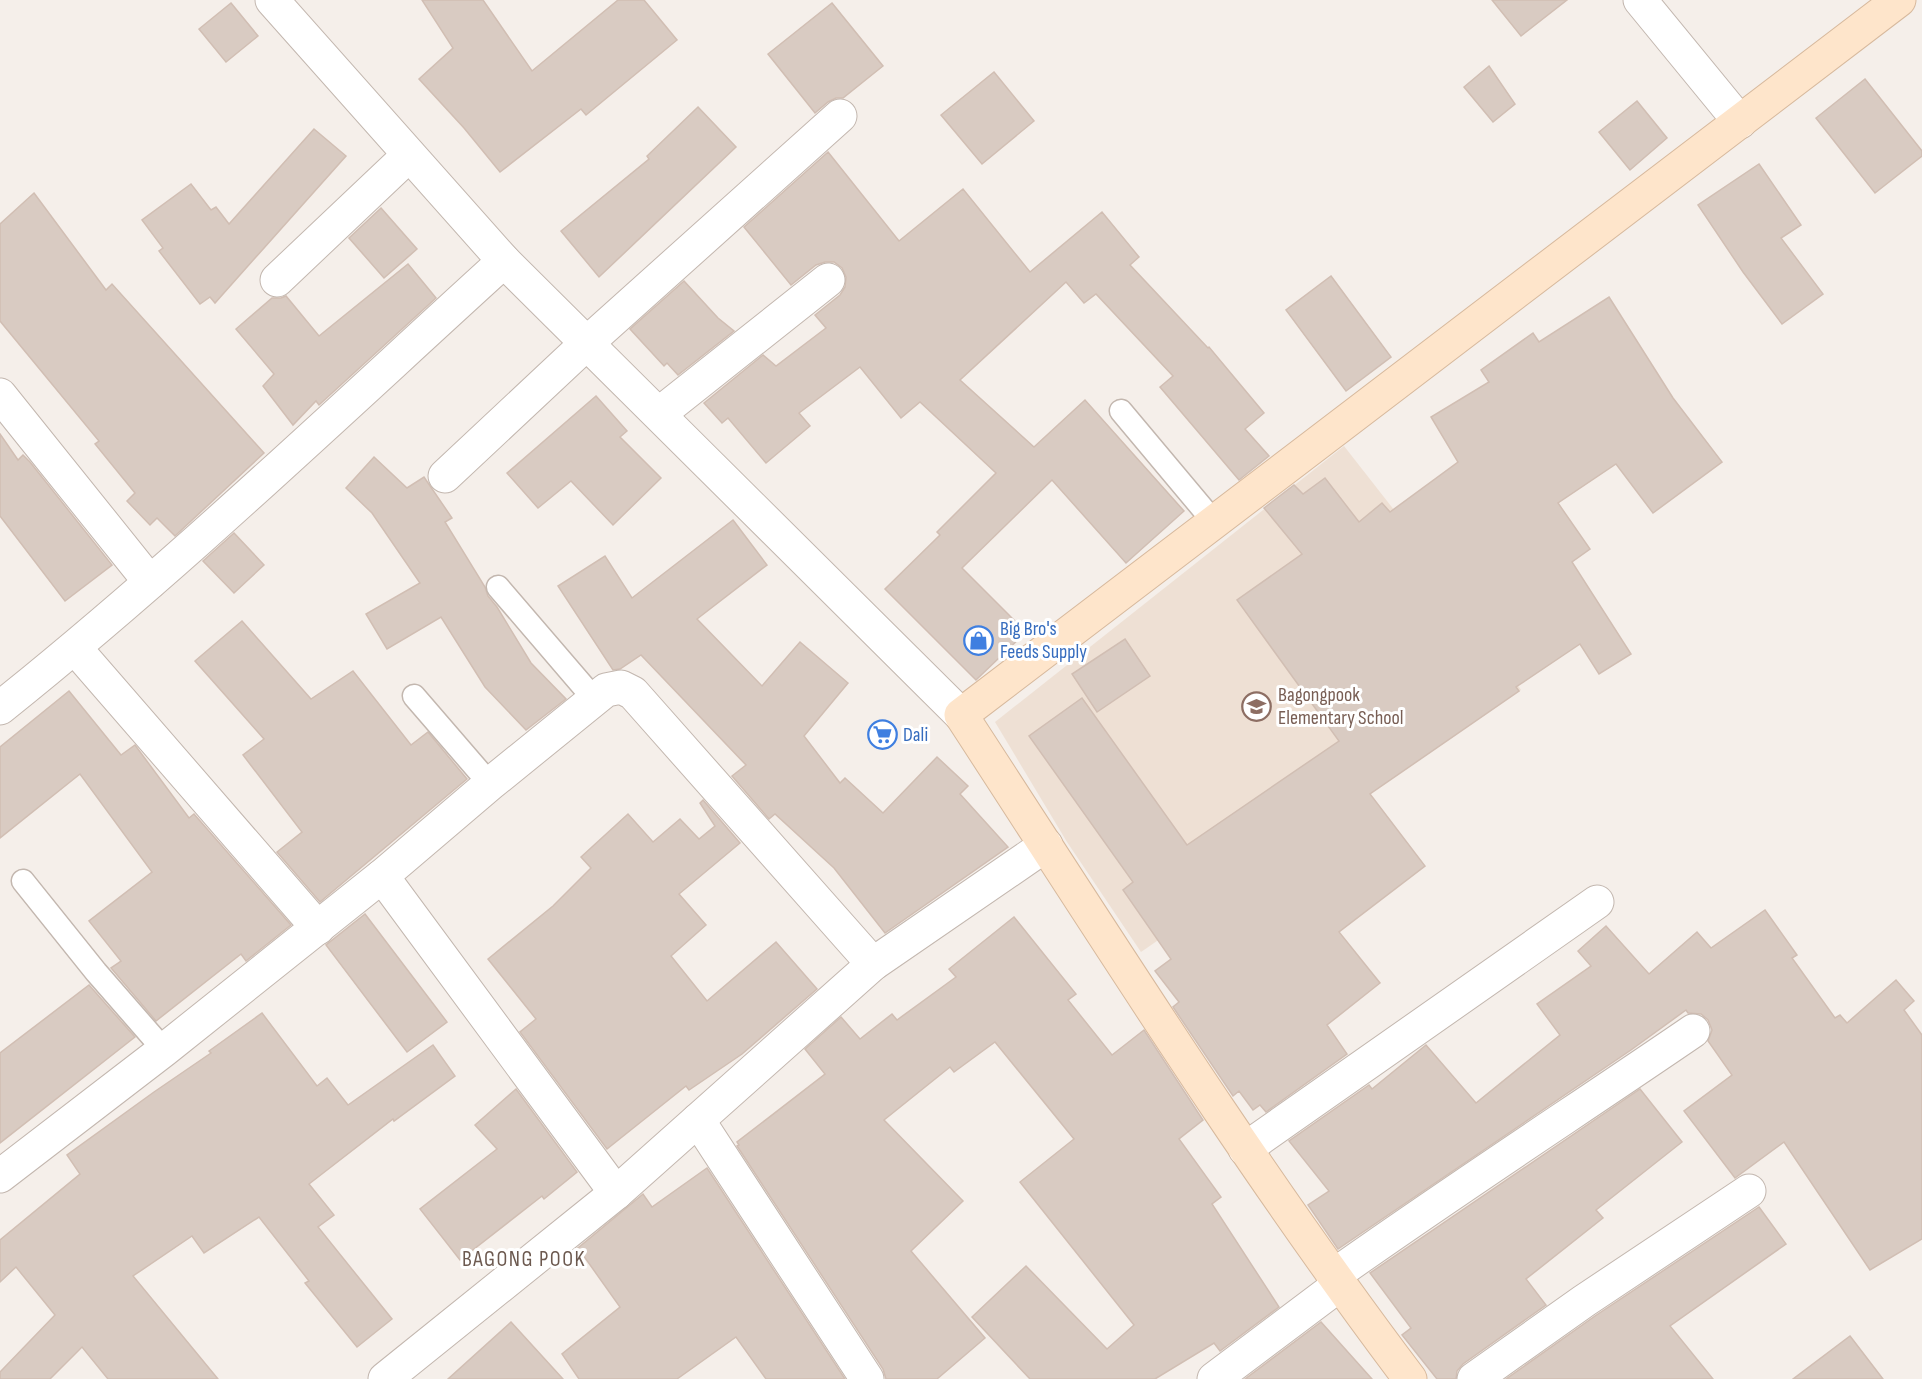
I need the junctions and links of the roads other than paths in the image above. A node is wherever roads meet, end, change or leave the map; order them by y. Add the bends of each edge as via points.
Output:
1 (272, 0) edge
2 (1640, 0) edge
3 (1899, 0) edge
4 (840, 116) dead end
5 (1740, 122) junction
6 (409, 155) junction
7 (504, 261) junction
8 (277, 280) dead end
9 (828, 280) dead end
10 (587, 343) junction
11 (0, 395) edge
12 (1121, 411) dead end
13 (659, 414) junction
14 (445, 476) dead end
15 (1214, 522) junction
16 (150, 582) junction
17 (498, 587) dead end
18 (75, 648) junction
19 (414, 696) dead end
20 (595, 700) junction
21 (0, 708) edge
22 (961, 715) junction
23 (490, 784) junction
24 (1046, 845) junction
25 (382, 876) junction
26 (23, 881) dead end
27 (1597, 902) dead end
28 (318, 928) junction
29 (873, 964) junction
30 (1693, 1031) dead end
31 (164, 1050) junction
32 (698, 1120) junction
33 (1245, 1149) junction
34 (0, 1176) edge
35 (1749, 1191) dead end
36 (616, 1192) junction
37 (1336, 1280) junction
38 (384, 1379) edge
39 (867, 1379) edge
40 (1214, 1379) edge
41 (1410, 1379) edge
42 (1474, 1379) edge

1 - 6 street
2 - 5 street
3 - 5 street
4 - 10 street
5 - 15 street
6 - 7 street
6 - 8 street
7 - 10 street
7 - 16 street
9 - 13 street
10 - 13 street
10 - 14 street
11 - 16 street
12 - 15 lane
13 - 22 street
15 - 22 street
16 - 18 street
17 - 20 lane
18 - 21 street
18 - 28 street
19 - 23 lane
20 - 23 street
20 - 29 street via 606,690 621,687 633,693
22 - 24 street
23 - 25 street
24 - 29 street
24 - 33 street
25 - 28 street
25 - 36 street
26 - 31 lane
27 - 33 street
28 - 31 street
29 - 32 street
30 - 37 street via 1430,1207
31 - 34 street
32 - 36 street
32 - 39 street
33 - 37 street
35 - 42 street
36 - 38 street
37 - 40 street
37 - 41 street

